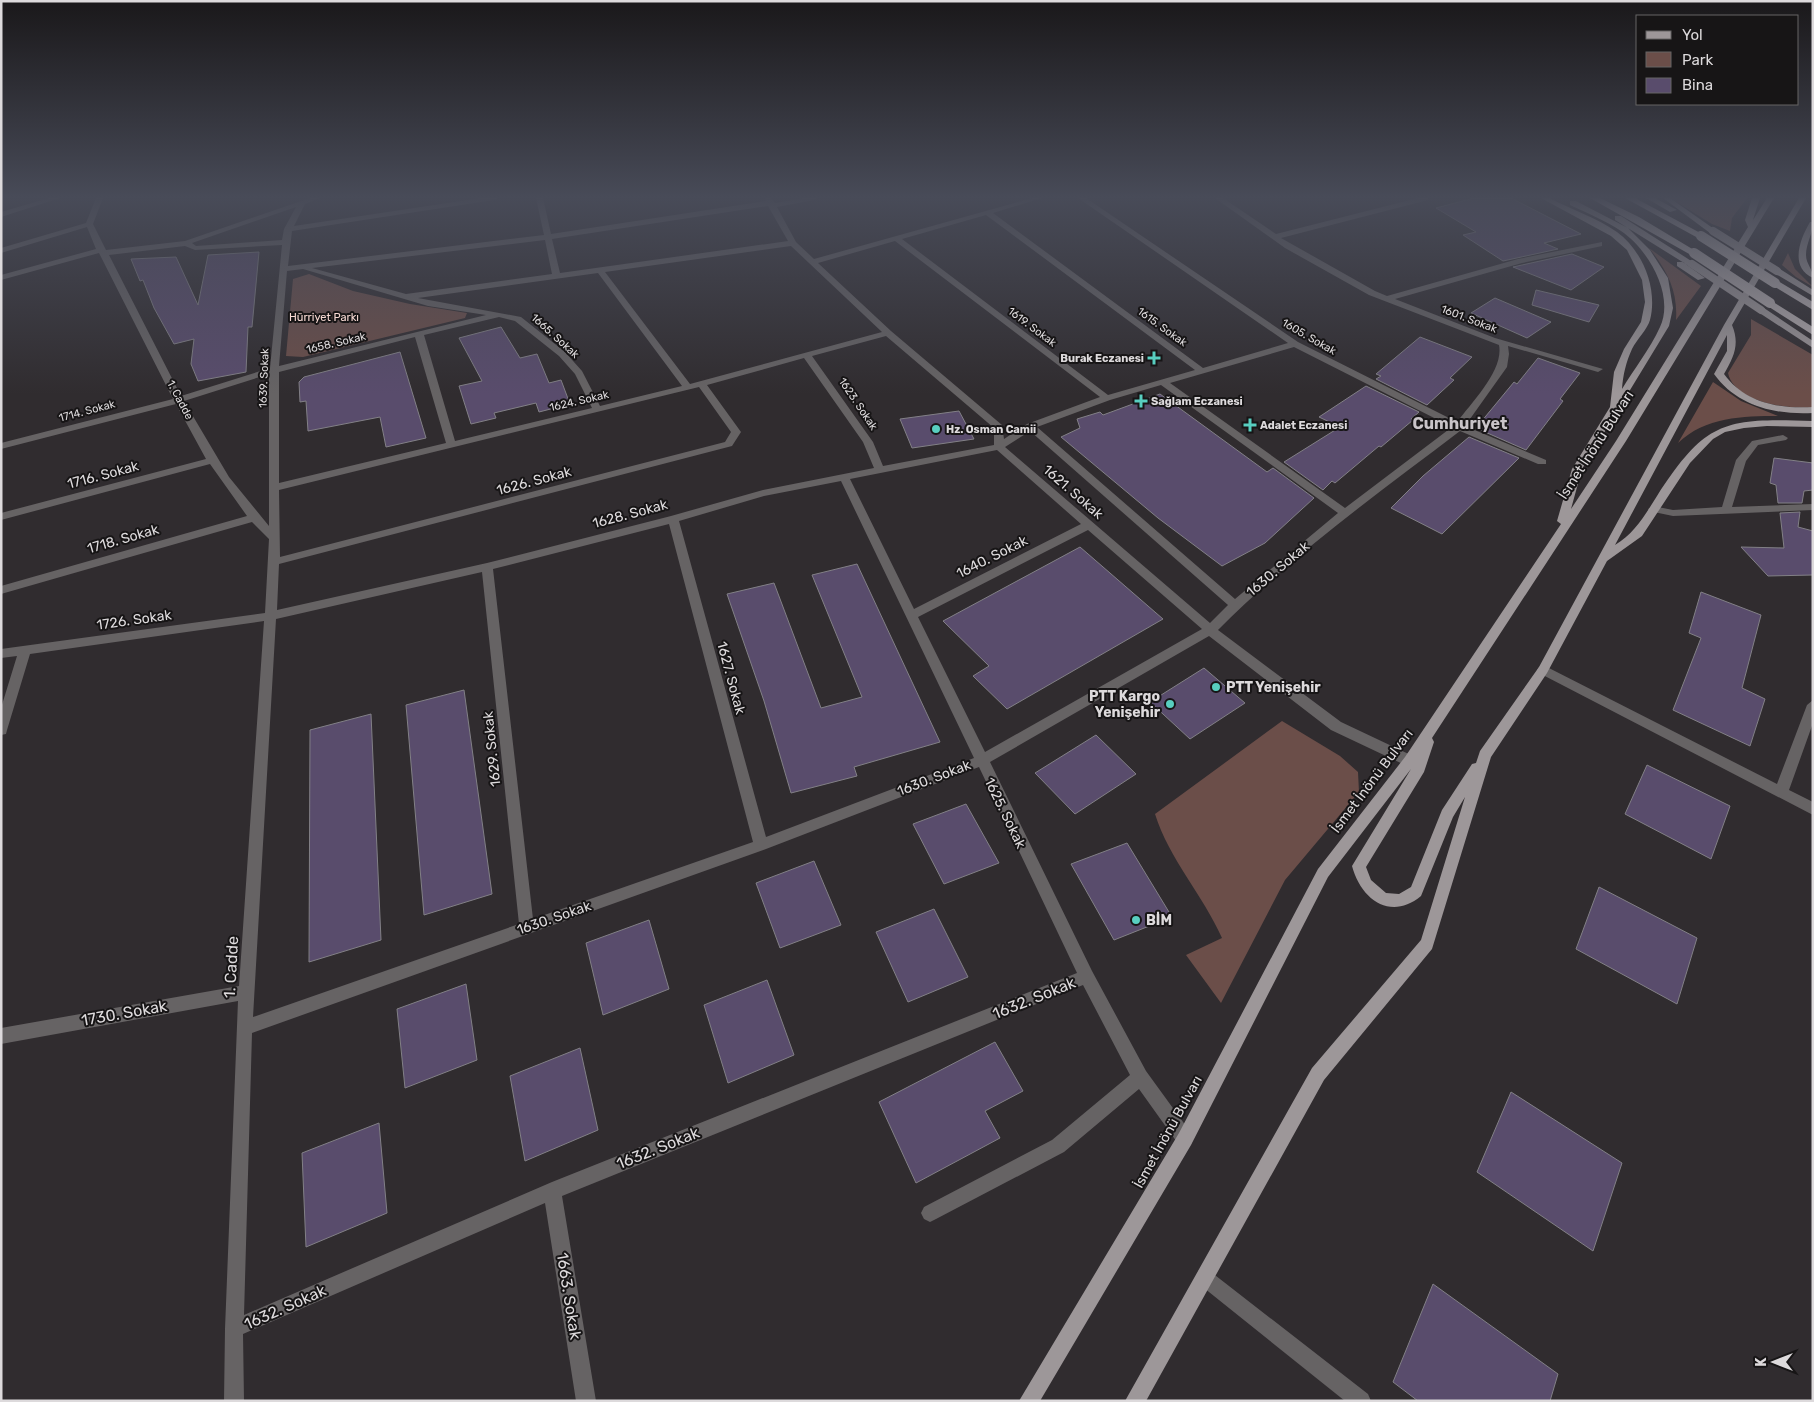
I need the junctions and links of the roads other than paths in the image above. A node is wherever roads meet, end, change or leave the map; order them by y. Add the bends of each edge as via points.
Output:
1 (58, 263) edge
2 (108, 263) edge
3 (284, 263) edge
4 (331, 263) edge
5 (554, 263) edge
6 (647, 263) edge
7 (814, 263) edge
8 (930, 263) edge
9 (1056, 263) edge
10 (1177, 263) edge
11 (1322, 263) edge
12 (1512, 263) edge
13 (1637, 263) edge
14 (1654, 263) edge
15 (1678, 263) edge
16 (1700, 263) edge
17 (1730, 263) edge
18 (1744, 263) edge
19 (1764, 263) edge
20 (1765, 263) edge
21 (1804, 263) edge
22 (301, 267) junction
23 (284, 269) junction
24 (600, 270) junction
25 (557, 276) junction
26 (1813, 276) edge
27 (1, 278) edge
28 (1813, 294) edge
29 (405, 297) junction
30 (1385, 299) junction
31 (1813, 307) edge
32 (1762, 309) junction
33 (499, 314) junction
34 (1728, 325) junction
35 (1813, 332) edge
36 (888, 333) junction
37 (419, 335) junction
38 (1482, 336) junction
39 (1295, 344) junction
40 (1503, 344) joint
41 (1813, 345) edge
42 (808, 356) junction
43 (1598, 369) dead end
44 (274, 370) junction
45 (1202, 371) junction
46 (1164, 383) junction
47 (701, 384) junction
48 (688, 387) junction
49 (1107, 398) junction
50 (179, 400) junction
51 (1616, 407) junction
52 (597, 409) junction
53 (1813, 410) edge
54 (1813, 424) edge
55 (1030, 426) junction
56 (1459, 427) junction
57 (1783, 438) dead end
58 (451, 444) junction
59 (1, 446) edge
60 (999, 447) junction
61 (213, 460) junction
62 (1542, 462) dead end
63 (880, 470) junction
64 (844, 477) junction
65 (274, 488) junction
66 (1813, 507) edge
67 (1653, 509) junction
68 (1726, 511) junction
69 (1345, 514) junction
70 (1, 517) edge
71 (253, 518) junction
72 (673, 519) junction
73 (1088, 525) junction
74 (1558, 534) junction
75 (272, 536) junction
76 (1600, 560) junction
77 (274, 562) junction
78 (488, 567) junction
79 (1, 590) edge
80 (1235, 605) junction
81 (270, 616) junction
82 (911, 616) junction
83 (1210, 630) junction
84 (25, 651) junction
85 (1, 654) edge
86 (1543, 670) junction
87 (1813, 705) edge
88 (1433, 725) junction
89 (1, 730) edge
90 (1485, 755) junction
91 (980, 761) junction
92 (1410, 761) junction
93 (1781, 793) junction
94 (1813, 810) edge
95 (761, 845) junction
96 (527, 928) junction
97 (1087, 976) junction
98 (246, 992) junction
99 (245, 1028) junction
100 (1, 1036) edge
101 (1140, 1077) junction
102 (1184, 1139) junction
103 (552, 1191) junction
104 (930, 1213) dead end
105 (1205, 1278) junction
106 (234, 1329) junction
107 (234, 1401) edge
108 (586, 1401) edge
109 (1029, 1401) edge
110 (1135, 1401) edge
111 (1361, 1401) edge

1 - 27 street
2 - 50 street, 1. Cadde
3 - 23 street, 1639. Sokak
4 - 22 street
5 - 25 street
6 - 24 street
7 - 36 street
8 - 49 street, 1619. Sokak
9 - 45 street, 1615. Sokak
10 - 39 street, 1605. Sokak
11 - 30 street, 1601. Sokak
12 - 30 street
13 - 51 main road via 1646,280 1650,302 1644,322 1619,372
14 - 51 main road via 1664,278 1669,308 1665,326
15 - 32 main road
16 - 32 highway, bridge
17 - 74 main road, İsmet İnönü Bulvarı
18 - 31 highway, bridge
19 - 34 main road
20 - 28 main road, bridge
21 - 26 main road
22 - 23 street
22 - 29 street, 1665. Sokak
23 - 44 street, 1639. Sokak
24 - 25 street
24 - 48 street
25 - 29 street
29 - 33 street, 1665. Sokak
30 - 38 street, 1601. Sokak
32 - 35 highway
32 - 41 main road
33 - 37 street, 1658. Sokak
33 - 52 street, 1665. Sokak via 518,319 562,354 579,374
34 - 53 main road via 1734,336 1732,352 1719,374 1729,387 1770,407
34 - 76 main road
36 - 42 street, 1624. Sokak
36 - 60 street via 999,427
37 - 44 street, 1658. Sokak
37 - 58 street
38 - 40 street, 1601. Sokak
38 - 43 street
39 - 45 street
39 - 56 street, 1605. Sokak
40 - 56 street, 1630. Sokak via 1502,367
42 - 47 street, 1624. Sokak
42 - 63 street, 1623. Sokak via 868,442
44 - 50 street, 1658. Sokak
44 - 65 street, 1639. Sokak
45 - 46 street
46 - 49 street
46 - 69 street
47 - 48 street, 1624. Sokak
47 - 77 street, 1626. Sokak via 736,432 729,444
48 - 52 street, 1624. Sokak
49 - 55 street
50 - 59 street, 1714. Sokak
50 - 61 street, 1. Cadde
51 - 74 main road via 1577,469
52 - 58 street, 1624. Sokak
54 - 67 main road via 1739,425 1720,431 1692,454
55 - 60 street
55 - 80 street, 1621. Sokak
56 - 62 street, 1605. Sokak
56 - 69 street, 1630. Sokak
57 - 68 street via 1755,444 1741,460
58 - 65 street, 1624. Sokak
60 - 63 street, 1628. Sokak
60 - 73 street, 1621. Sokak
61 - 70 street, 1716. Sokak
61 - 71 street, 1. Cadde
63 - 64 street, 1628. Sokak
64 - 72 street, 1628. Sokak via 763,492
64 - 82 street, 1625. Sokak
65 - 75 street, 1. Cadde
66 - 68 street
67 - 68 street via 1673,513
67 - 76 main road via 1637,534
69 - 80 street, 1630. Sokak
71 - 75 street, 1. Cadde
71 - 79 street, 1718. Sokak
72 - 78 street, 1628. Sokak
72 - 95 street, 1627. Sokak
73 - 82 street, 1640. Sokak
73 - 83 street, 1621. Sokak
74 - 88 main road, İsmet İnönü Bulvarı
75 - 77 street, 1. Cadde
76 - 86 main road
77 - 81 street, 1. Cadde
78 - 81 street, 1628. Sokak
78 - 96 street, 1629. Sokak
80 - 83 street, 1630. Sokak
81 - 84 street, 1726. Sokak
81 - 98 street, 1. Cadde
82 - 91 street, 1625. Sokak
83 - 91 street, 1630. Sokak
83 - 92 street, 1621. Sokak via 1336,726
84 - 85 street, 1726. Sokak
84 - 89 street
86 - 90 main road
86 - 93 street
87 - 93 street
88 - 90 main road via 1419,768 1359,866 1365,884 1378,896 1403,901 1416,891 1446,814
88 - 92 main road, İsmet İnönü Bulvarı
90 - 105 main road via 1427,944 1318,1074
91 - 95 street, 1630. Sokak
91 - 97 street, 1625. Sokak
92 - 102 main road, İsmet İnönü Bulvarı via 1323,873
93 - 94 street
95 - 96 street, 1630. Sokak
96 - 99 street, 1630. Sokak
97 - 101 street, 1625. Sokak
97 - 103 street, 1632. Sokak
98 - 99 street, 1. Cadde
98 - 100 street, 1730. Sokak
99 - 106 street, 1. Cadde
101 - 102 street, 1625. Sokak
101 - 104 street via 1058,1146
102 - 109 main road, İsmet İnönü Bulvarı
103 - 106 street, 1632. Sokak
103 - 108 street, 1663. Sokak
105 - 110 main road
105 - 111 street
106 - 107 street, 1. Cadde

